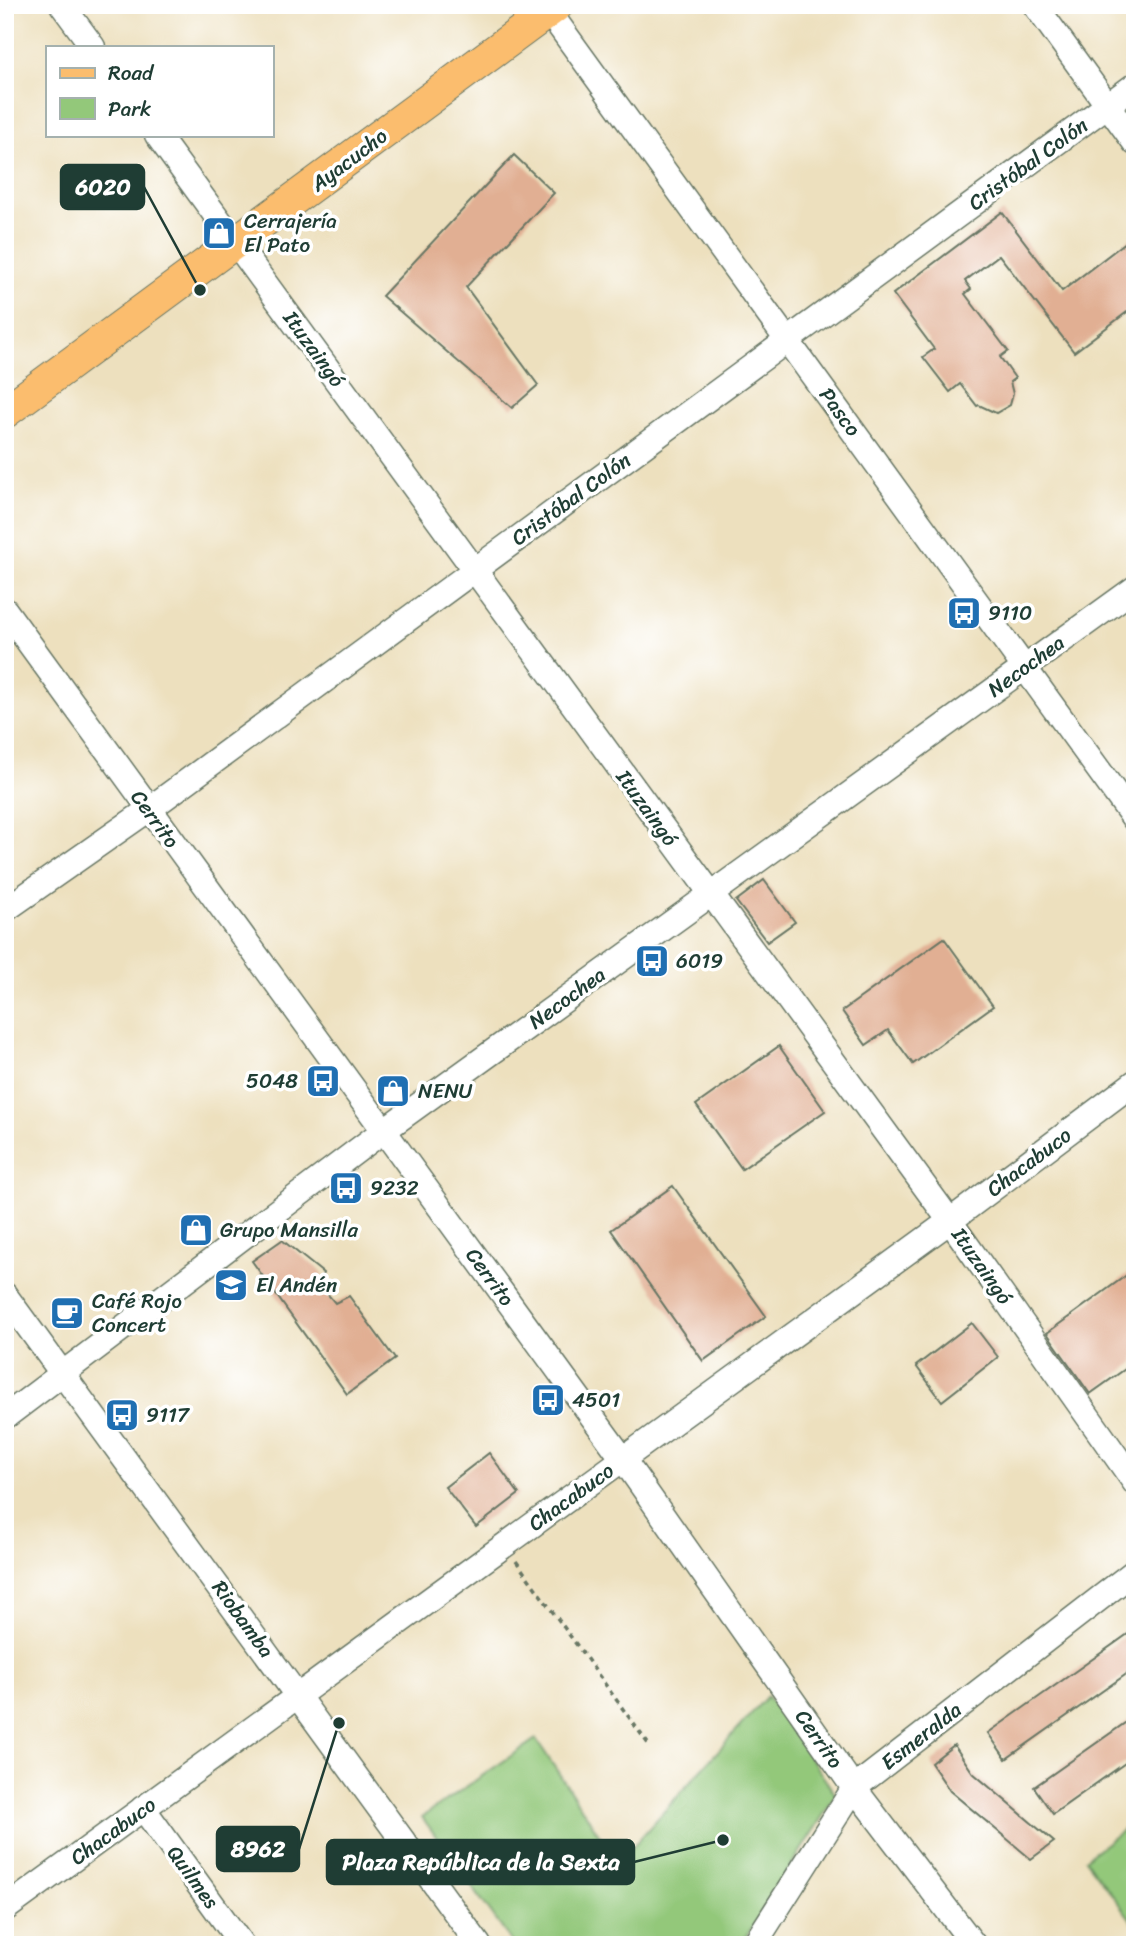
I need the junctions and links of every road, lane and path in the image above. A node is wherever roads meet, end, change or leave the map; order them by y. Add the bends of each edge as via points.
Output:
1 (62, 5) edge
2 (1035, 5) edge
3 (550, 7) edge
4 (92, 46) edge
5 (1135, 85) edge
6 (1107, 106) junction
7 (159, 136) edge
8 (1135, 143) edge
9 (238, 243) junction
10 (787, 340) junction
11 (5, 412) edge
12 (473, 571) junction
13 (1135, 588) edge
14 (5, 610) edge
15 (1025, 668) junction
16 (148, 810) junction
17 (1135, 820) edge
18 (710, 895) junction
19 (5, 910) edge
20 (1135, 1082) edge
21 (383, 1131) junction
22 (950, 1221) junction
23 (5, 1295) edge
24 (64, 1375) junction
25 (5, 1417) edge
26 (623, 1460) junction
27 (1135, 1483) edge
28 (505, 1545) junction
29 (1135, 1571) edge
30 (299, 1695) junction
31 (649, 1745) dead end
32 (854, 1788) junction
33 (143, 1808) junction
34 (5, 1909) edge
35 (242, 1945) edge
36 (479, 1945) edge
37 (754, 1945) edge
38 (974, 1945) edge

1 - 4 street
2 - 6 street
3 - 9 main road, Ayacucho
3 - 10 street, Pasco
5 - 6 street, Cristóbal Colón
6 - 8 street
6 - 10 street, Cristóbal Colón
7 - 9 street, Ituzaingó
9 - 11 main road, Ayacucho
9 - 12 street, Ituzaingó
10 - 12 street, Cristóbal Colón
10 - 15 street, Pasco
12 - 16 street, Cristóbal Colón
12 - 18 street, Ituzaingó
13 - 15 street, Necochea
14 - 16 street, Cerrito
15 - 17 street, Pasco
15 - 18 street, Necochea
16 - 19 street, Cristóbal Colón
16 - 21 street, Cerrito
18 - 21 street, Necochea
18 - 22 street, Ituzaingó
20 - 22 street, Chacabuco
21 - 24 street, Necochea
21 - 26 street, Cerrito
22 - 26 street, Chacabuco
22 - 27 street, Ituzaingó
23 - 24 street, Riobamba
24 - 25 street, Necochea
24 - 30 street, Riobamba
26 - 28 street, Chacabuco
26 - 32 street, Cerrito
28 - 30 street, Chacabuco
28 - 31 path
29 - 32 street, Esmeralda
30 - 33 street, Chacabuco
30 - 36 street, Riobamba
32 - 37 street, Esmeralda
32 - 38 street, Cerrito
33 - 34 street, Chacabuco
33 - 35 street, Quilmes

